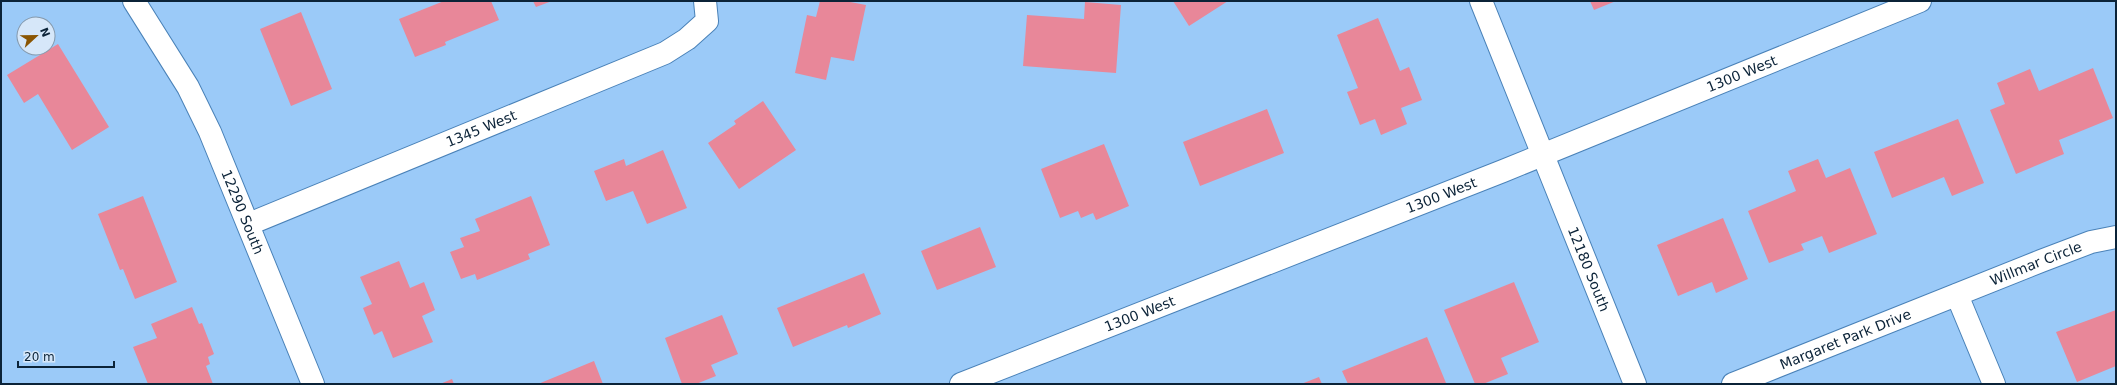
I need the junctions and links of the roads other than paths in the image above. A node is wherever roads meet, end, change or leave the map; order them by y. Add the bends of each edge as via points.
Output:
1 (134, 1) edge
2 (1481, 1) edge
3 (1920, 1) edge
4 (706, 11) edge
5 (1543, 154) junction
6 (249, 224) junction
7 (2116, 236) edge
8 (1957, 295) junction
9 (313, 384) edge
10 (961, 384) edge
11 (1635, 384) edge
12 (1733, 384) edge
13 (1994, 384) edge

1 - 6 street, 12290 South via 188,87
2 - 5 street, 12180 South
3 - 5 street, 1300 West
4 - 6 street, 1345 West via 687,39 665,53
5 - 10 street, 1300 West
5 - 11 street, 12180 South
6 - 9 street, 12290 South
7 - 8 street, Willmar Circle via 2091,242
8 - 12 street, Margaret Park Drive
8 - 13 street

